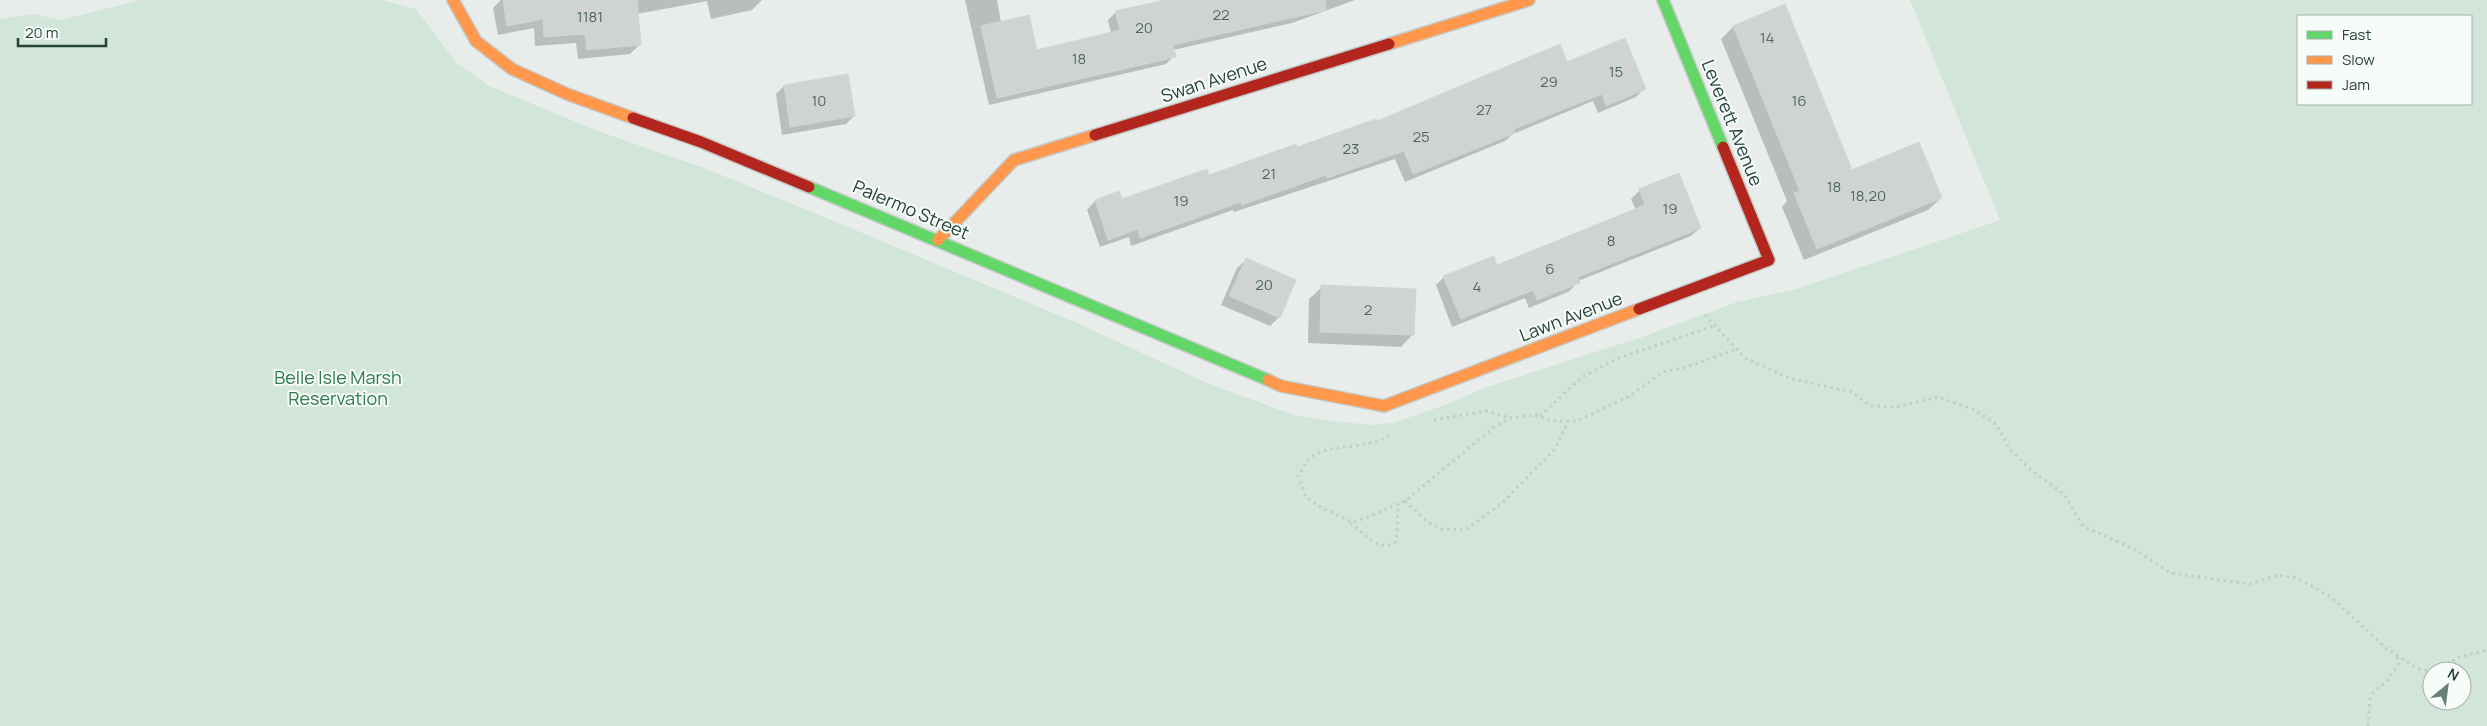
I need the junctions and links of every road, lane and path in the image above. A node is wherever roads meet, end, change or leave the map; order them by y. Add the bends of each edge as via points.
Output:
1 (453, 0) edge
2 (1529, 0) edge
3 (1662, 0) edge
4 (938, 240) junction
5 (1769, 260) joint
6 (1704, 315) dead end
7 (1714, 325) junction
8 (1738, 349) junction
9 (1384, 406) joint
10 (1540, 416) junction
11 (1510, 418) junction
12 (1568, 421) junction
13 (1429, 422) dead end
14 (1392, 432) dead end
15 (1405, 501) junction
16 (1400, 503) junction
17 (1346, 520) junction
18 (2487, 650) edge
19 (2396, 655) junction
20 (2453, 661) edge
21 (2422, 670) edge
22 (2368, 726) edge

1 - 4 street, Palermo Street via 476,42 512,69 567,94 701,142
2 - 4 street, Swan Avenue via 1014,160
3 - 5 street, Leverett Avenue
4 - 9 street, Palermo Street via 1281,386
5 - 9 street, Lawn Avenue
6 - 7 path
7 - 8 path
7 - 10 path via 1616,359 1582,377
8 - 12 path via 1663,372 1628,398 1577,421
8 - 19 path via 1745,358 1790,378 1851,392 1870,406 1897,407 1938,397 1975,410 1996,424 2009,448 2031,470 2064,494 2083,526 2138,551 2170,573 2250,584 2278,576 2297,578 2331,597
10 - 11 path
10 - 12 path via 1551,421
11 - 13 path via 1486,411
11 - 15 path via 1493,428
12 - 15 path via 1555,449 1501,504 1465,530 1441,529
14 - 17 path via 1379,440 1316,454 1298,476 1306,497
15 - 16 path
16 - 17 path via 1366,518 1352,522
16 - 17 path via 1395,520 1398,532 1395,543 1386,547 1375,544
18 - 20 path
19 - 21 path
19 - 22 path via 2398,663 2395,669 2370,699

